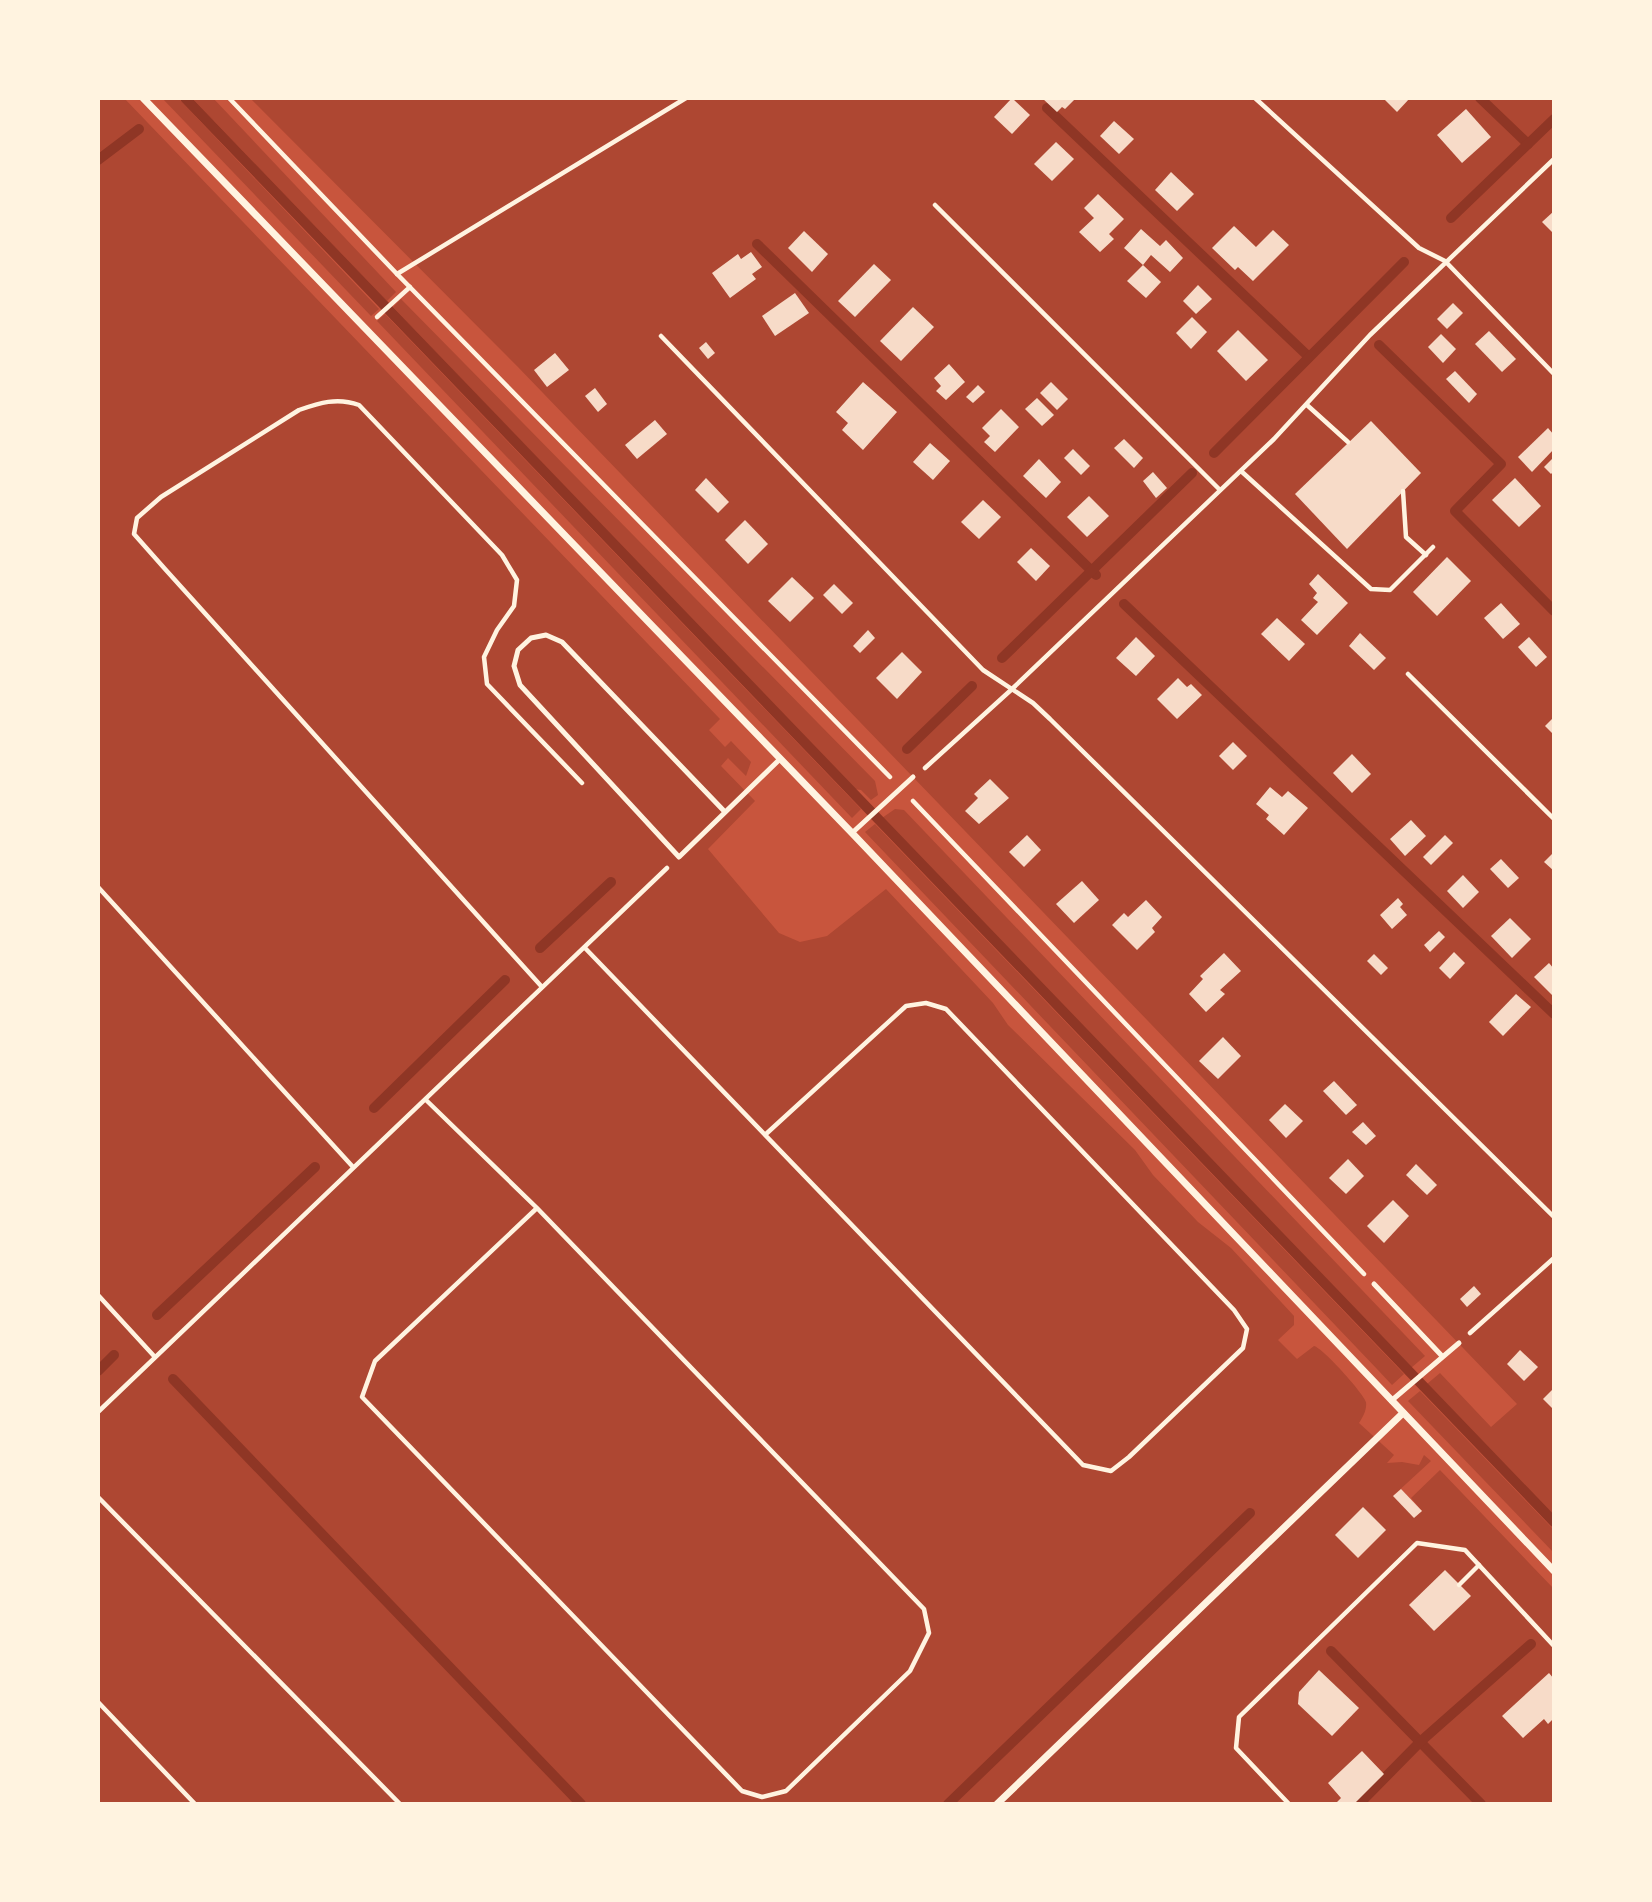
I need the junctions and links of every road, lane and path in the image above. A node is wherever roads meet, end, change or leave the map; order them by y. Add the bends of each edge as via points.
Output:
1 (143, 98) edge
2 (229, 98) edge
3 (686, 98) edge
4 (1255, 98) edge
5 (1554, 159) edge
6 (934, 205) dead end
7 (1445, 261) junction
8 (397, 274) junction
9 (410, 287) junction
10 (379, 316) dead end
11 (661, 336) dead end
12 (1554, 374) edge
13 (1307, 405) junction
14 (1348, 443) dead end
15 (1241, 471) junction
16 (1220, 491) junction
17 (1403, 491) dead end
18 (1433, 547) dead end
19 (1426, 555) junction
20 (1408, 674) dead end
21 (1011, 690) junction
22 (780, 759) junction
23 (914, 778) joint
24 (901, 789) junction
25 (590, 792) dead end
26 (725, 812) junction
27 (1554, 819) edge
28 (852, 833) junction
29 (678, 857) junction
30 (656, 860) dead end
31 (665, 870) junction
32 (98, 887) edge
33 (585, 948) junction
34 (542, 986) junction
35 (426, 1100) junction
36 (766, 1134) junction
37 (352, 1167) junction
38 (537, 1208) junction
39 (1554, 1217) edge
40 (1554, 1258) edge
41 (1374, 1284) joint
42 (98, 1295) edge
43 (1459, 1343) joint
44 (154, 1356) junction
45 (1442, 1356) junction
46 (1391, 1401) junction
47 (98, 1412) edge
48 (1403, 1413) junction
49 (98, 1497) edge
50 (1479, 1565) junction
51 (1554, 1571) edge
52 (1459, 1585) dead end
53 (1554, 1646) edge
54 (98, 1702) edge
55 (195, 1804) edge
56 (400, 1804) edge
57 (997, 1804) edge
58 (1289, 1804) edge

1 - 22 street
2 - 8 path
3 - 8 path
4 - 7 path via 1419,248
5 - 7 path
6 - 16 path
7 - 12 path
7 - 13 path
8 - 9 path
9 - 10 path
9 - 24 path
11 - 21 path via 983,670
13 - 14 path
13 - 15 path
15 - 16 path
15 - 19 path via 1371,589 1390,590
16 - 21 path
17 - 19 path via 1406,537
18 - 19 path
20 - 27 path
21 - 23 path
21 - 39 path via 1050,719
22 - 26 lane
22 - 28 street
23 - 24 lane
24 - 28 lane
24 - 41 path
25 - 34 path via 487,684 484,657 514,606 517,580 502,555 359,405 337,400 299,410 161,496 136,518 134,534
26 - 29 lane
26 - 29 lane via 562,642 546,635 531,638 519,650 514,666 520,685
28 - 46 street
29 - 31 path
30 - 31 path
31 - 33 path
32 - 37 path
33 - 34 path
33 - 36 path
34 - 35 path
35 - 37 path
35 - 38 path
36 - 36 path via 1083,1465 1111,1471 1243,1348 1247,1329 1234,1310 946,1009 926,1003 906,1006
37 - 44 path
38 - 38 path via 924,1609 929,1633 910,1671 786,1791 762,1797 742,1791 362,1397 375,1361
40 - 43 path
41 - 45 lane
42 - 44 path
43 - 45 lane
44 - 47 path
45 - 46 lane
46 - 48 street
48 - 51 street
48 - 57 street
49 - 56 path
50 - 52 path
50 - 53 path
50 - 58 path via 1465,1550 1417,1543 1239,1717 1236,1748
54 - 55 path

